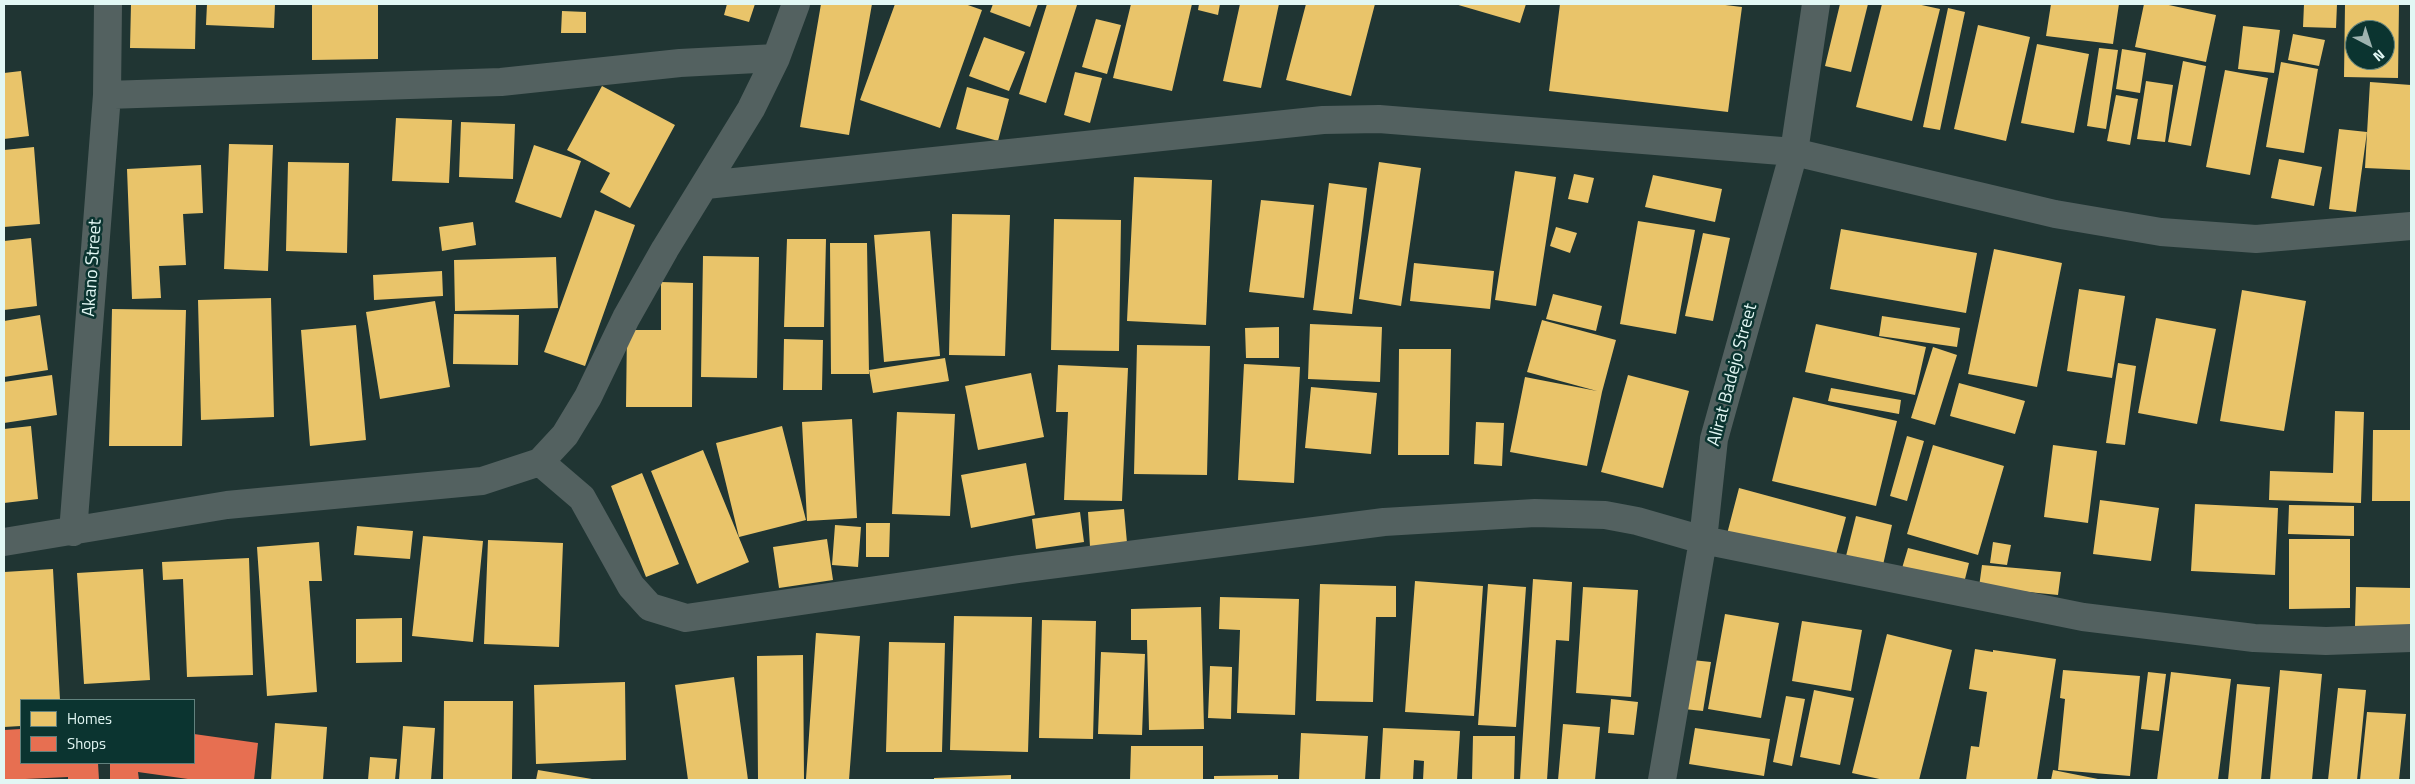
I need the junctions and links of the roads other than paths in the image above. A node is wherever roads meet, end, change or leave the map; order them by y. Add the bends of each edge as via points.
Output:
1 (108, 4) edge
2 (796, 4) edge
3 (1816, 4) edge
4 (776, 58) junction
5 (107, 96) junction
6 (1794, 152) junction
7 (706, 185) junction
8 (2411, 226) edge
9 (540, 462) junction
10 (73, 532) junction
11 (1703, 540) junction
12 (4, 542) edge
13 (2411, 638) edge
14 (1662, 780) edge

1 - 5 street, Akano Street
2 - 4 street
3 - 6 street, Alirat Badejo Street
4 - 5 street via 680,63 502,82
4 - 7 street via 751,109
5 - 10 street, Akano Street
6 - 7 street via 1379,119 1323,120
6 - 8 street via 2055,214 2161,232 2256,239
6 - 11 street, Alirat Badejo Street via 1714,439
7 - 9 street via 626,318 588,397 565,435
9 - 10 street via 482,481 228,505
9 - 11 street via 582,498 631,586 650,607 686,618 1019,569 1384,522 1535,513 1605,515
10 - 12 street
11 - 13 street via 2083,617 2254,638 2326,641
11 - 14 street, Alirat Badejo Street

